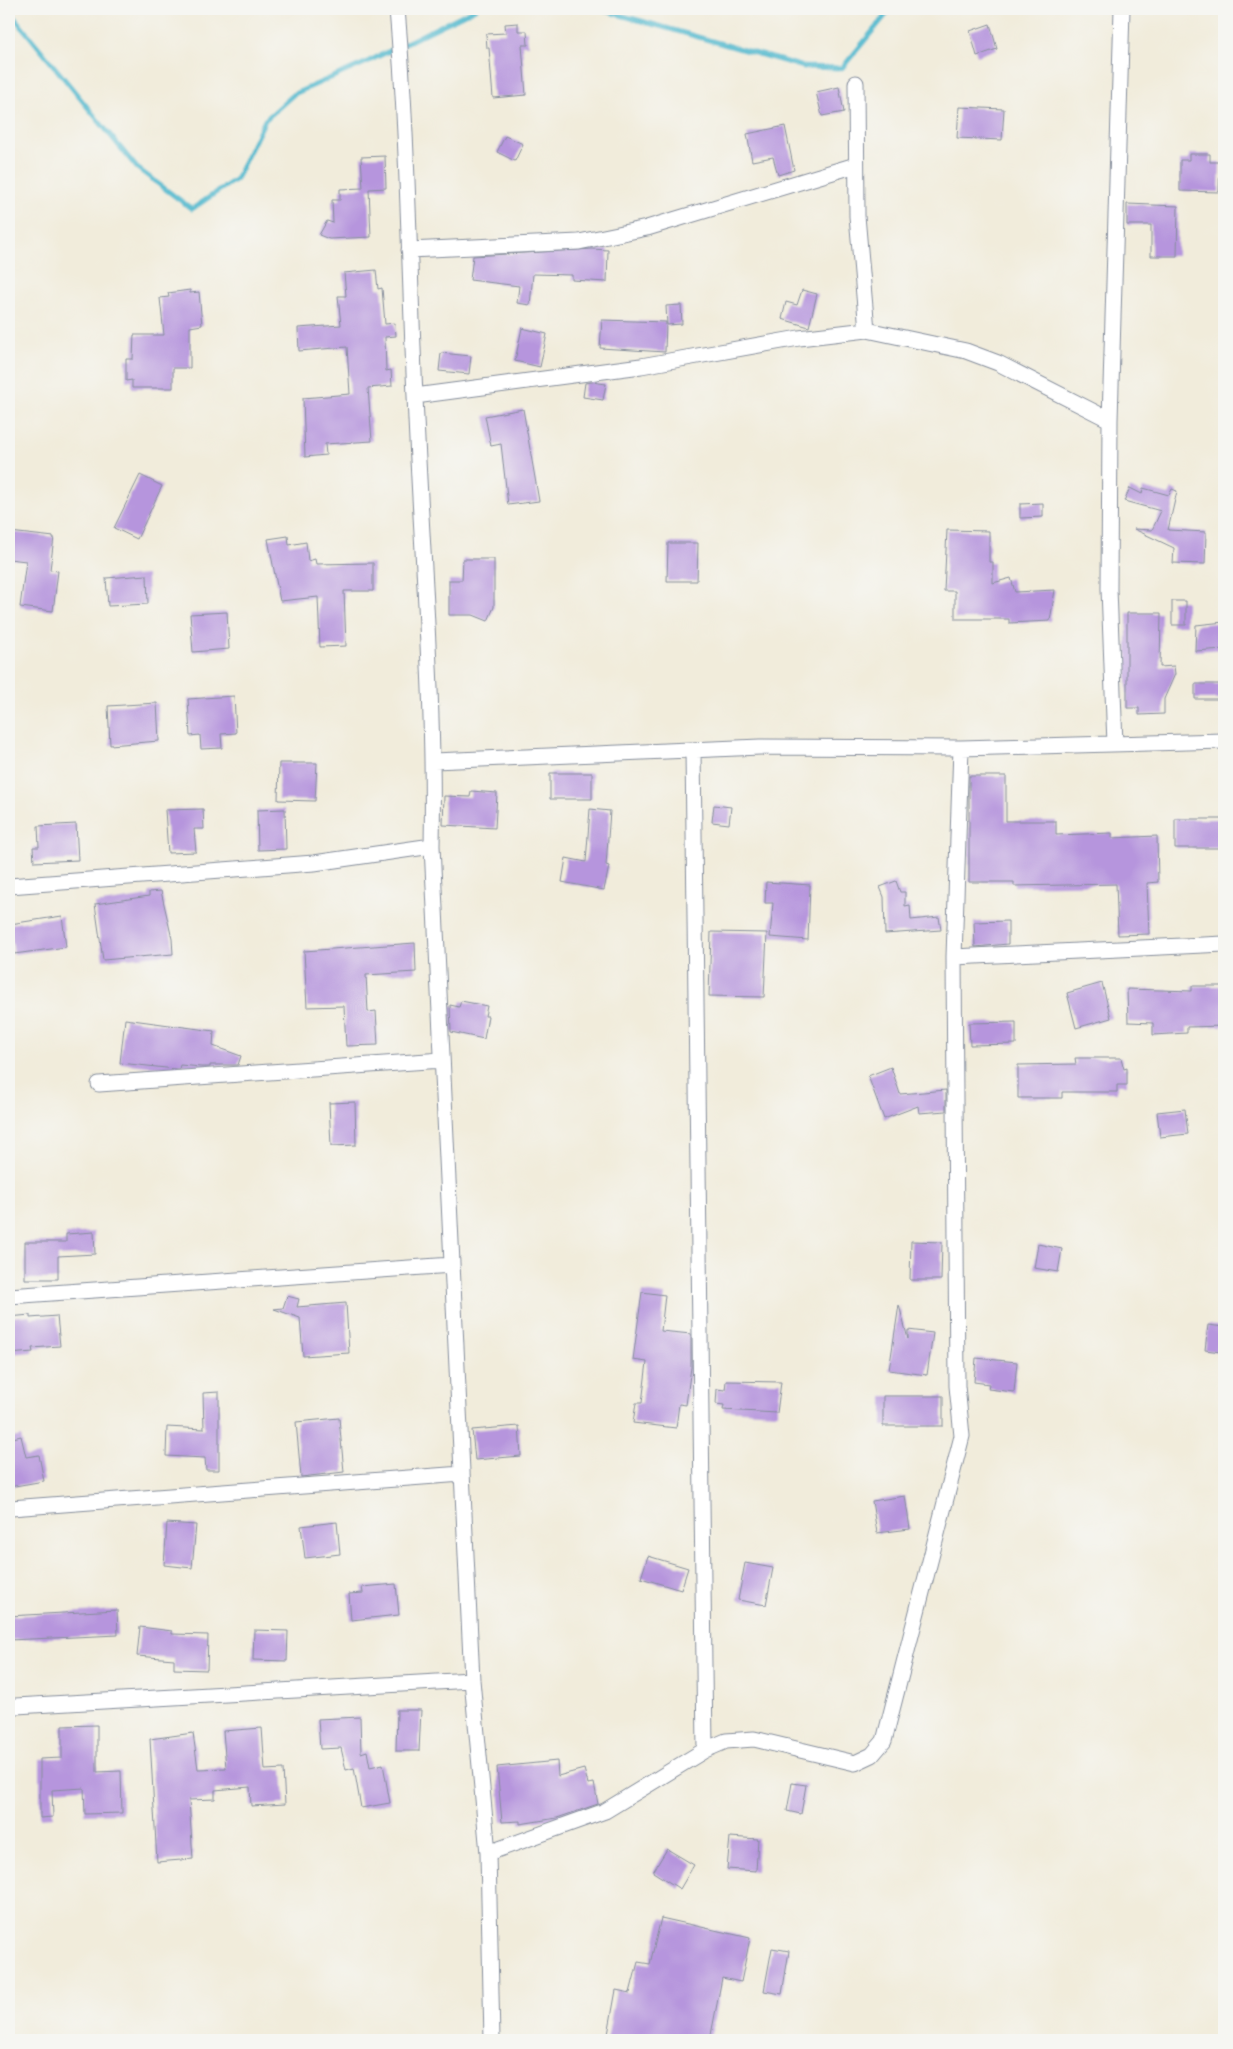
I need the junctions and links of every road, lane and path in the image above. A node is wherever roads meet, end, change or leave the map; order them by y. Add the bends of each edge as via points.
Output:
1 (397, 9) edge
2 (1122, 9) edge
3 (856, 83) dead end
4 (856, 164) junction
5 (409, 250) junction
6 (867, 330) junction
7 (415, 396) junction
8 (1110, 420) junction
9 (1224, 741) edge
10 (1115, 744) junction
11 (961, 748) junction
12 (693, 750) junction
13 (434, 761) junction
14 (432, 846) junction
15 (9, 886) edge
16 (1224, 944) edge
17 (954, 957) junction
18 (442, 1060) junction
19 (99, 1084) dead end
20 (452, 1265) junction
21 (9, 1296) edge
22 (462, 1474) junction
23 (12, 1508) dead end
24 (472, 1680) junction
25 (16, 1706) dead end
26 (705, 1750) junction
27 (488, 1853) junction
28 (492, 2040) edge

1 - 5 street
2 - 8 street
3 - 4 street
4 - 5 street via 647,228 579,242
4 - 6 street via 859,254
5 - 7 street
6 - 7 street via 799,338 641,366
6 - 8 street via 966,350
7 - 13 street
8 - 10 street via 1109,589
9 - 10 street
10 - 11 street
11 - 12 street
11 - 17 street
12 - 13 street
12 - 26 street
13 - 14 street
14 - 15 street via 314,863
14 - 18 street
16 - 17 street
17 - 26 street via 957,1386 962,1436 884,1741 872,1755 855,1763 754,1739 726,1741
18 - 19 street
18 - 20 street
20 - 21 street
20 - 22 street
22 - 23 street
22 - 24 street
24 - 25 street
24 - 27 street
26 - 27 street via 605,1811
27 - 28 street

